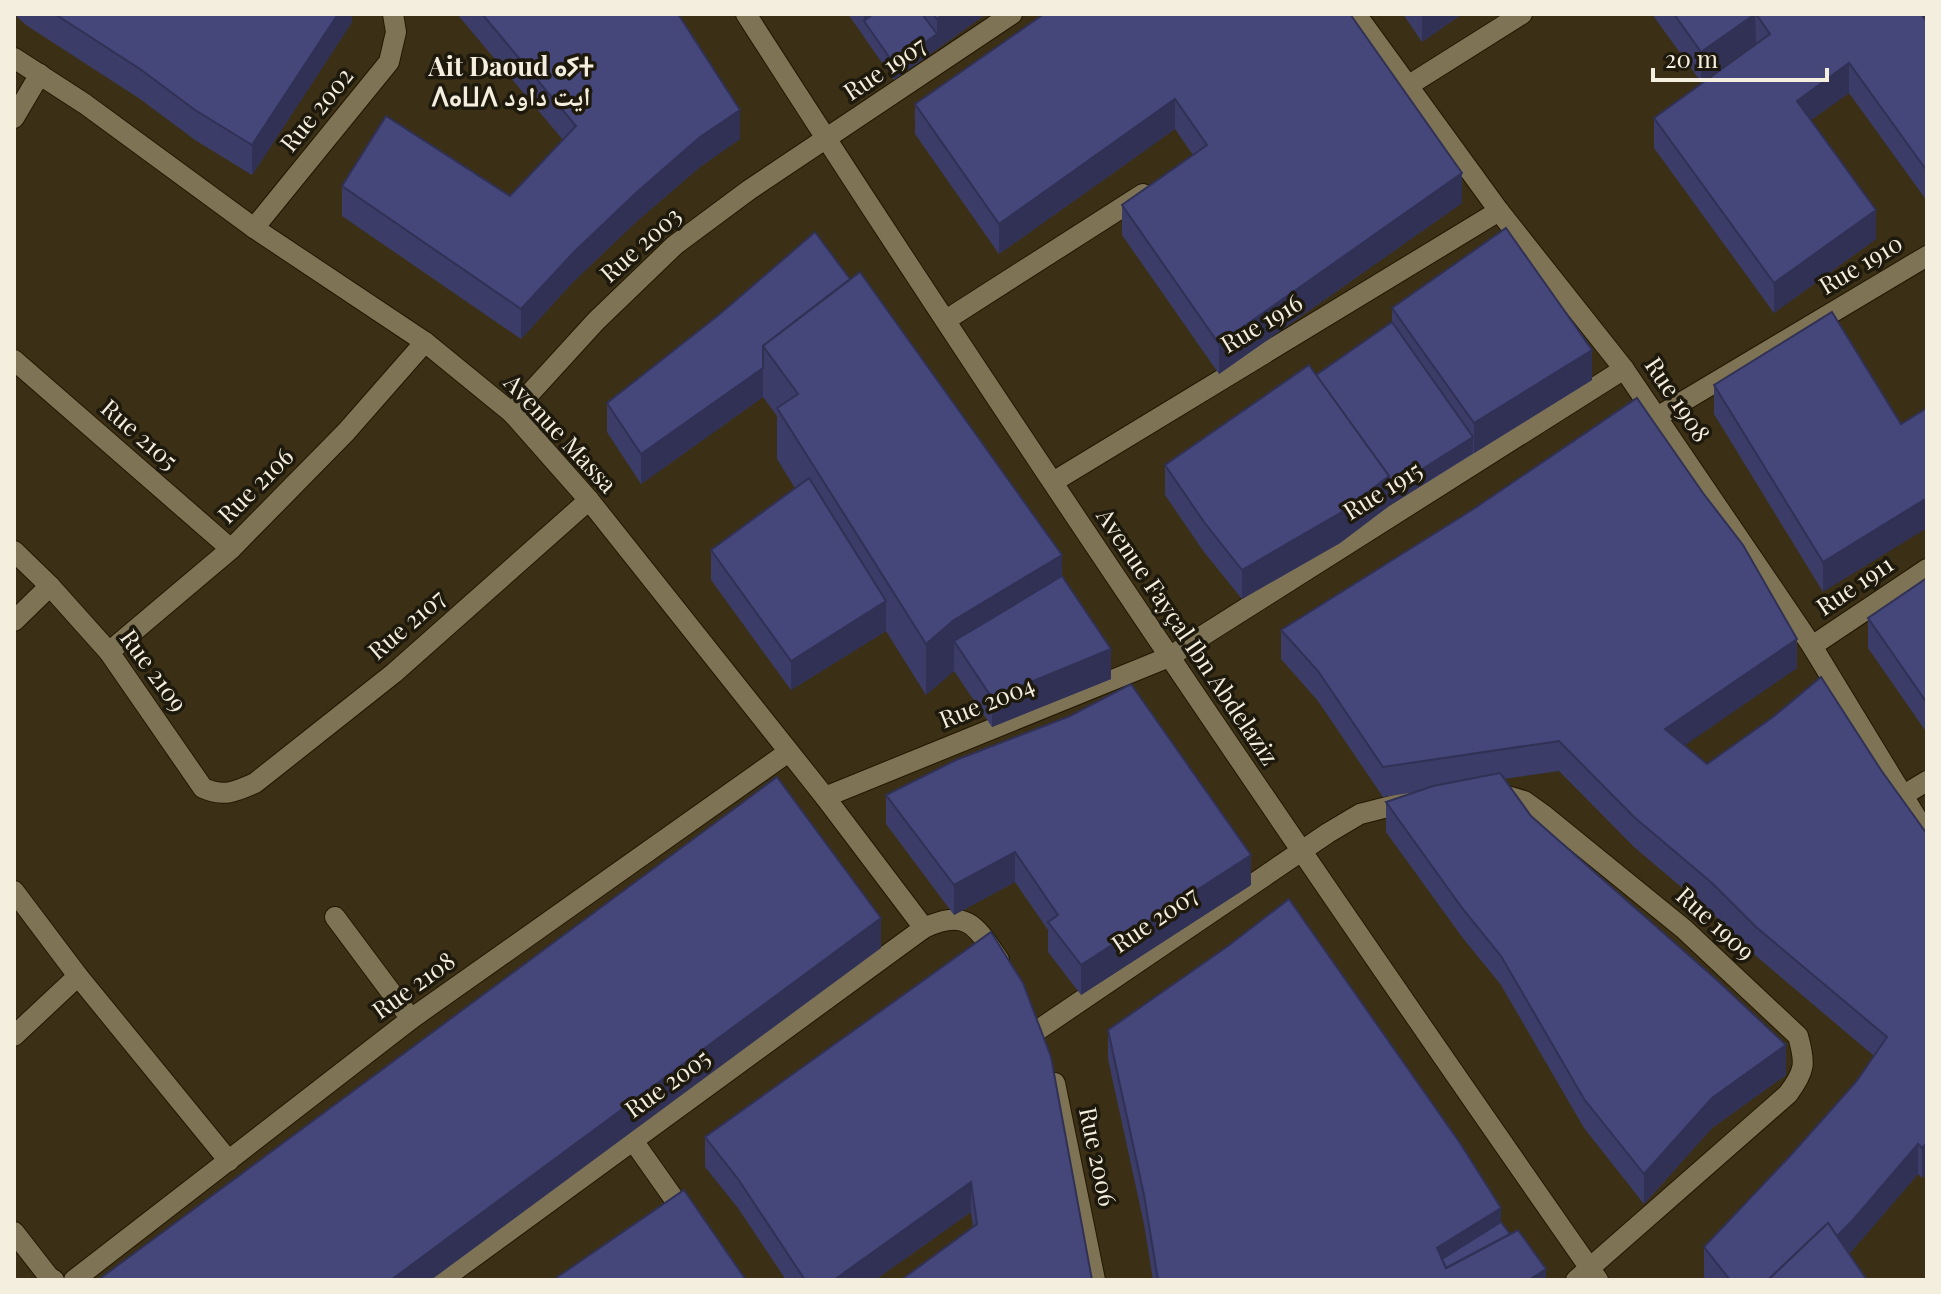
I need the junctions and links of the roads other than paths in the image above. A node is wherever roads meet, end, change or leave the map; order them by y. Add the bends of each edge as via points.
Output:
1 (393, 14) edge
2 (746, 14) edge
3 (1012, 14) edge
4 (1356, 14) edge
5 (1522, 14) edge
6 (14, 58) edge
7 (40, 74) junction
8 (1406, 87) junction
9 (14, 118) edge
10 (826, 140) junction
11 (1160, 183) edge
12 (1499, 211) junction
13 (254, 228) junction
14 (1927, 256) edge
15 (946, 320) junction
16 (425, 342) junction
17 (14, 360) edge
18 (1624, 369) junction
19 (512, 413) junction
20 (1657, 417) junction
21 (1053, 482) junction
22 (589, 500) junction
23 (231, 549) junction
24 (14, 551) edge
25 (1927, 569) edge
26 (50, 586) junction
27 (14, 621) edge
28 (1812, 646) junction
29 (109, 652) junction
30 (1169, 657) junction
31 (787, 753) junction
32 (1927, 781) edge
33 (255, 783) joint
34 (1479, 791) edge
35 (1436, 796) edge
36 (1902, 796) junction
37 (825, 797) junction
38 (1927, 835) edge
39 (1301, 853) junction
40 (14, 891) edge
41 (335, 917) dead end
42 (924, 928) junction
43 (78, 976) junction
44 (1010, 978) edge
45 (411, 1019) junction
46 (1035, 1023) joint
47 (14, 1036) edge
48 (634, 1142) junction
49 (229, 1161) junction
50 (14, 1232) edge
51 (705, 1242) edge
52 (1588, 1276) edge
53 (78, 1278) edge
54 (54, 1280) edge
55 (442, 1280) edge
56 (1095, 1280) edge

1 - 13 street, Rue 2002 via 396,32 389,62
2 - 10 street, Avenue Fayçal Ibn Abdelaziz
3 - 10 street, Rue 1907
4 - 8 street, Rue 1908
5 - 8 street
6 - 7 street, Avenue Massa
7 - 9 street
7 - 13 street, Avenue Massa
8 - 12 street, Rue 1908
10 - 15 street, Avenue Fayçal Ibn Abdelaziz
10 - 19 street, Rue 2003 via 675,245
11 - 15 street
12 - 18 street, Rue 1908
12 - 21 street, Rue 1916
13 - 16 street, Avenue Massa
14 - 20 street, Rue 1910
15 - 21 street, Avenue Fayçal Ibn Abdelaziz
16 - 19 street, Avenue Massa
16 - 23 street, Rue 2106
17 - 23 street, Rue 2105
18 - 20 street, Rue 1908
18 - 30 street, Rue 1915
19 - 22 street, Avenue Massa
20 - 28 street, Rue 1908
21 - 30 street, Avenue Fayçal Ibn Abdelaziz
22 - 31 street, Avenue Massa
22 - 33 street, Rue 2107 via 394,673
23 - 29 street, Rue 2106
24 - 26 street, Rue 2109
25 - 28 street, Rue 1911
26 - 27 street
26 - 29 street, Rue 2109
28 - 36 street, Rue 1908
29 - 33 street, Rue 2109 via 203,788 219,795
30 - 37 street, Rue 2004
30 - 39 street, Avenue Fayçal Ibn Abdelaziz
31 - 37 street, Avenue Massa
31 - 45 street, Rue 2108
32 - 36 street
34 - 52 street, Rue 1909 via 1524,801 1684,929 1798,1036 1805,1060 1801,1077 1788,1094
35 - 39 street via 1360,814
36 - 38 street, Rue 1908
37 - 42 street, Avenue Massa
39 - 46 street, Rue 2007
39 - 52 street, Avenue Fayçal Ibn Abdelaziz
40 - 43 street
41 - 45 street
42 - 44 street via 951,919 973,925
42 - 48 street, Rue 2005
43 - 47 street
43 - 49 street
45 - 49 street, Rue 2108
46 - 56 street, Rue 2006 via 1048,1061
48 - 51 street
48 - 55 street, Rue 2005
49 - 53 street, Rue 2108
50 - 54 street

